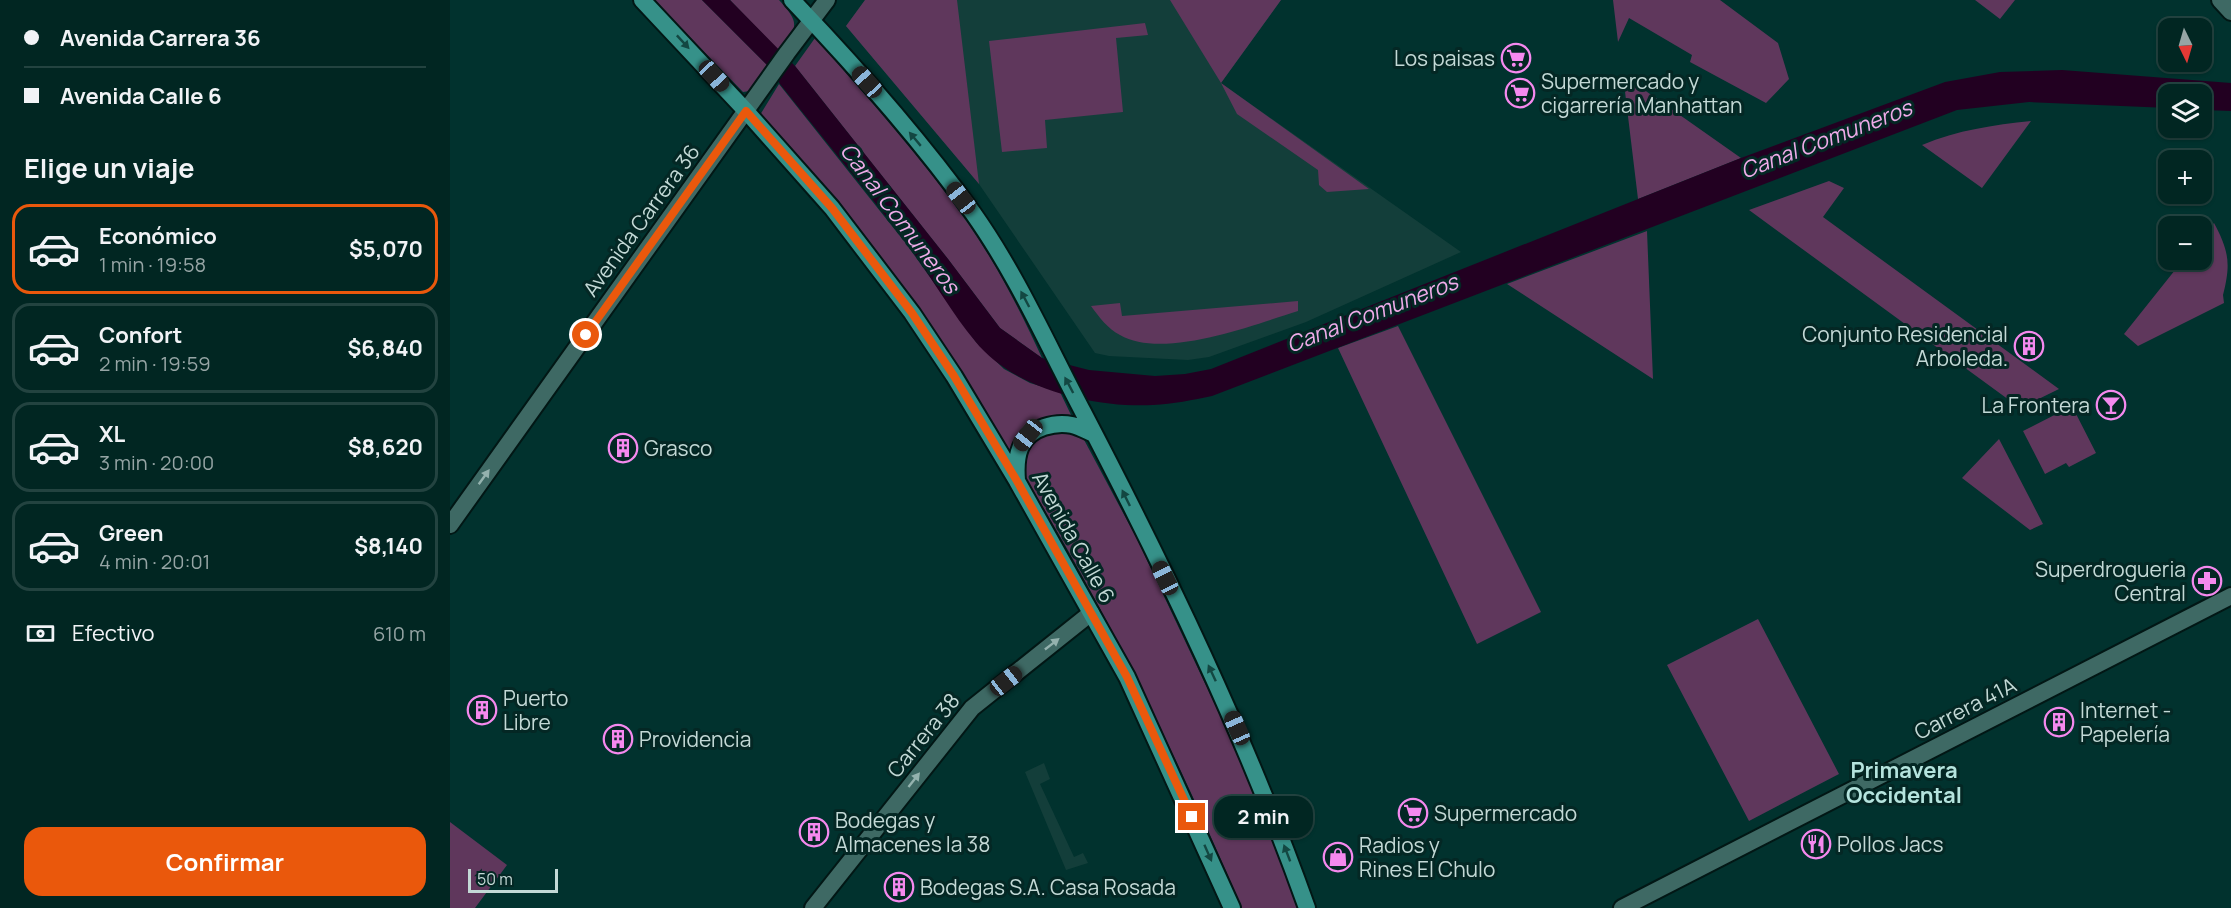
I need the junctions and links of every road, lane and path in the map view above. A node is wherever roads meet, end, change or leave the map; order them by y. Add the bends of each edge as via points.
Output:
1 (642, 0) edge
2 (792, 0) edge
3 (827, 0) edge
4 (2220, 0) edge
5 (2231, 12) edge
6 (812, 20) junction
7 (746, 111) junction
8 (1094, 434) junction
9 (1017, 481) junction
10 (450, 525) edge
11 (2231, 596) edge
12 (1091, 613) junction
13 (813, 908) edge
14 (1232, 908) edge
15 (1307, 908) edge
16 (1622, 908) edge

1 -> 7 main road, Avenida Calle 6
2 - 6 main road
3 - 6 street, Avenida Carrera 36
4 - 5 street
6 - 7 street, Avenida Carrera 36
8 -> 6 main road via 1014,279 974,214 923,148
7 - 9 main road, Avenida Calle 6 via 832,208 912,313
10 -> 7 street, Avenida Carrera 36
8 - 9 main road via 1062,424 1028,435 1016,460
15 -> 8 main road via 1232,718
9 - 12 main road, Avenida Calle 6
11 - 16 street, Carrera 41A
13 -> 12 street, Carrera 38 via 972,708
12 -> 14 main road, Avenida Calle 6 via 1127,677

